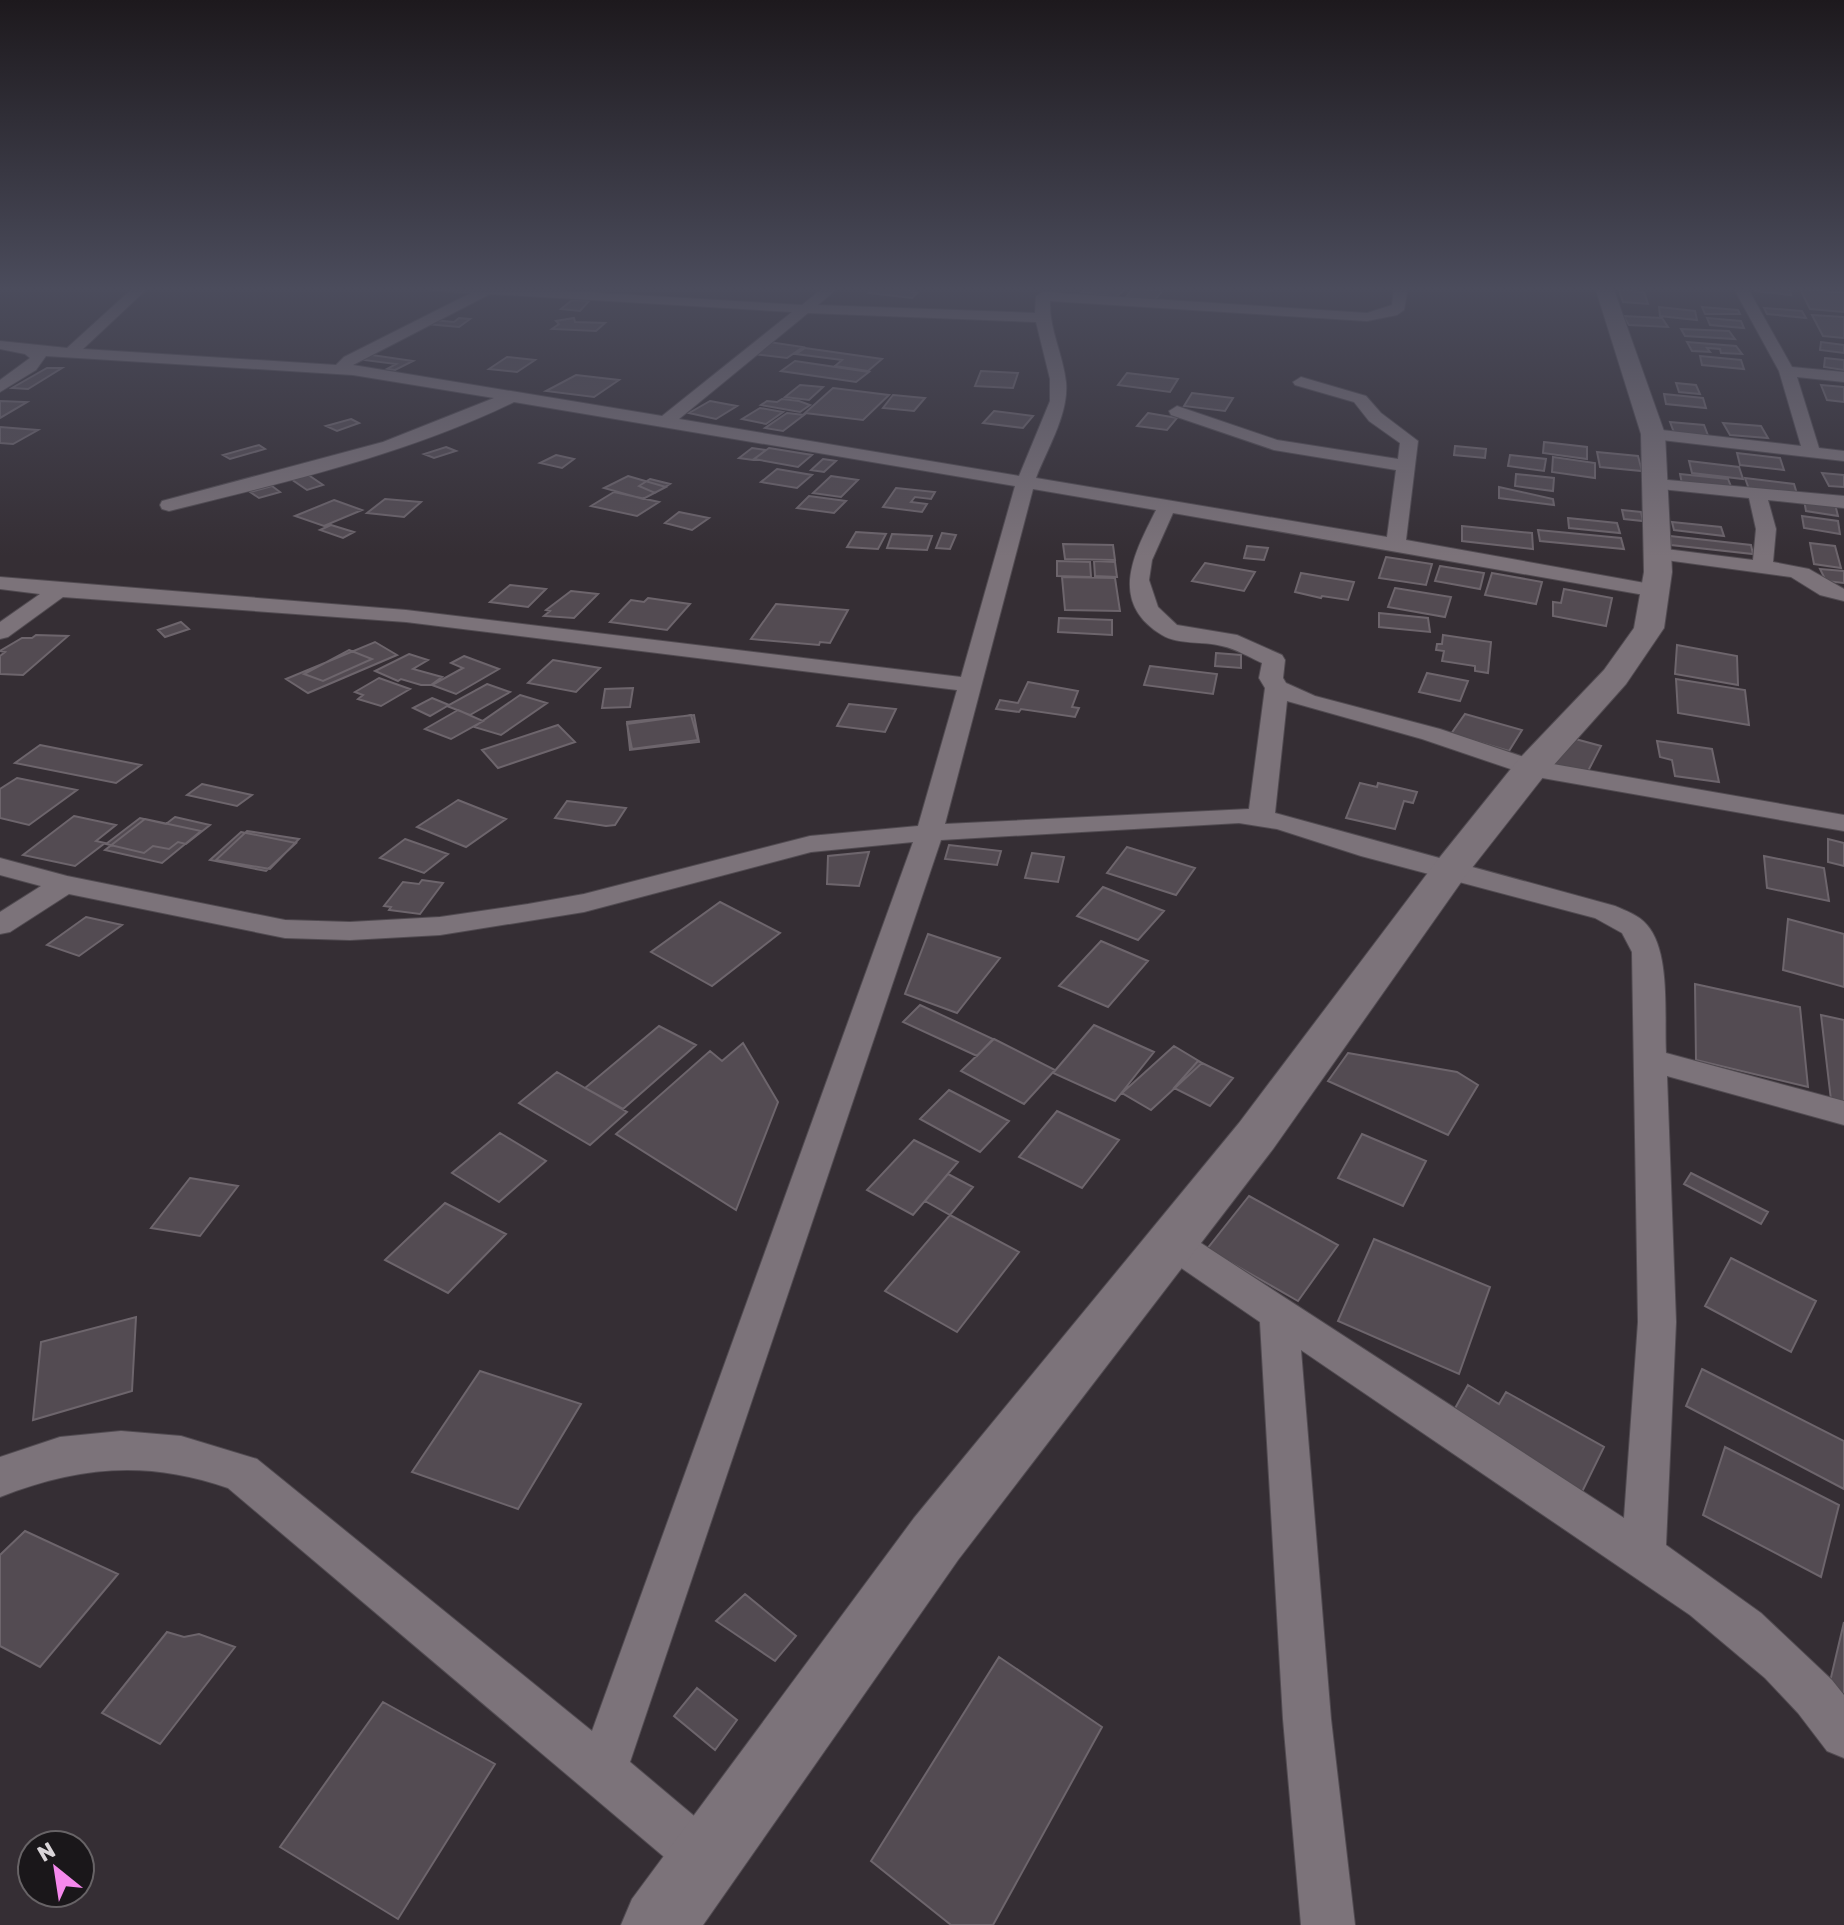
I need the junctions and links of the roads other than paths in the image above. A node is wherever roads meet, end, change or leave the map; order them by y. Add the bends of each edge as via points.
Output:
1 (387, 377) edge
2 (721, 377) edge
3 (1058, 377) edge
4 (1634, 377) edge
5 (1789, 377) edge
6 (1301, 382) dead end
7 (512, 396) junction
8 (1177, 411) dead end
9 (665, 422) junction
10 (1653, 434) junction
11 (1812, 453) junction
12 (1844, 456) edge
13 (1407, 466) junction
14 (1025, 483) junction
15 (1657, 484) junction
16 (1757, 494) junction
17 (1844, 502) edge
18 (169, 505) dead end
19 (1166, 508) junction
20 (1396, 544) junction
21 (1762, 567) junction
22 (1657, 572) junction
23 (0, 583) edge
24 (59, 590) junction
25 (1844, 595) edge
26 (0, 632) edge
27 (971, 685) junction
28 (1277, 688) junction
29 (1531, 768) junction
30 (1261, 817) junction
31 (1844, 823) edge
32 (929, 835) junction
33 (0, 866) edge
34 (1450, 870) junction
35 (64, 884) junction
36 (0, 925) edge
37 (1651, 1060) junction
38 (1844, 1113) edge
39 (1171, 1242) junction
40 (1279, 1314) junction
41 (0, 1477) edge
42 (1643, 1557) junction
43 (1844, 1734) edge
44 (602, 1771) junction
45 (707, 1860) junction
46 (658, 1925) edge
47 (1328, 1925) edge

1 - 7 street
2 - 9 street
3 - 14 street via 1058,401
4 - 10 street
5 - 11 street
6 - 13 street via 1365,402 1375,417 1409,441
7 - 9 street
7 - 18 street via 452,423 363,452
8 - 13 street via 1274,445
9 - 14 street
10 - 11 street
10 - 15 street
11 - 12 street
13 - 20 street
14 - 19 street
14 - 27 street
15 - 16 street
15 - 22 street
16 - 17 street
16 - 21 street via 1766,529
19 - 20 street
19 - 28 street via 1142,560 1139,580 1149,611 1170,631 1229,640 1274,660 1271,678
20 - 22 street
21 - 22 street
21 - 25 street via 1803,573 1823,590
22 - 29 street via 1649,628 1636,649
23 - 24 street
24 - 26 street
24 - 27 street via 406,616
27 - 32 street
28 - 29 street
28 - 30 street
29 - 31 street
29 - 34 street
30 - 32 street
30 - 34 street
32 - 35 street via 810,844 584,903 440,926 285,929
32 - 44 street
33 - 35 street
34 - 37 street via 1605,912 1635,927 1647,952
34 - 39 street via 1256,1136
35 - 36 street
37 - 38 street
37 - 42 street via 1657,1322
39 - 40 street
39 - 45 street via 936,1539
40 - 42 street
40 - 47 street via 1307,1719
41 - 44 street via 85,1452 122,1448 203,1458 242,1473
42 - 43 street via 1778,1658
44 - 45 street
45 - 46 street

